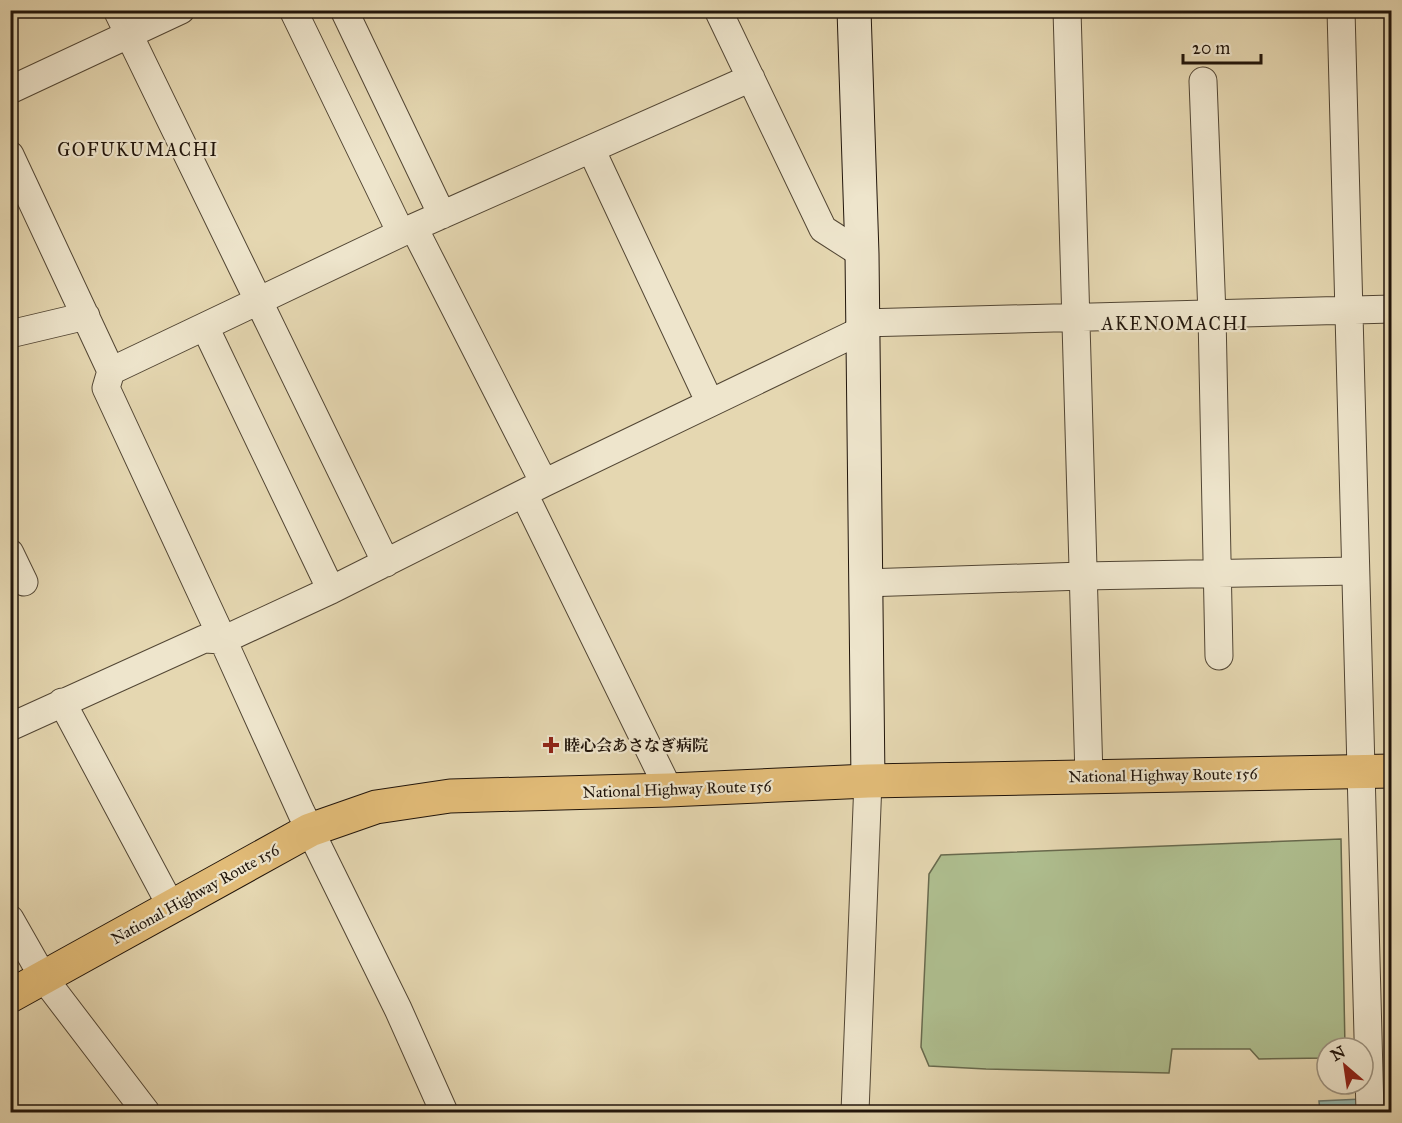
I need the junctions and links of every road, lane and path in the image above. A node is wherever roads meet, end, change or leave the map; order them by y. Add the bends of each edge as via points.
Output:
1 (117, 10) edge
2 (181, 10) edge
3 (293, 10) edge
4 (344, 10) edge
5 (718, 10) edge
6 (854, 10) edge
7 (1067, 10) edge
8 (1341, 10) edge
9 (129, 35) junction
10 (751, 78) junction
11 (1203, 81) dead end
12 (10, 90) edge
13 (591, 149) junction
14 (10, 155) edge
15 (442, 215) junction
16 (407, 231) junction
17 (862, 254) junction
18 (260, 301) junction
19 (1392, 309) edge
20 (1347, 310) junction
21 (1212, 315) junction
22 (86, 316) junction
23 (1076, 317) junction
24 (206, 327) junction
25 (862, 327) junction
26 (10, 334) edge
27 (111, 371) junction
28 (710, 403) junction
29 (534, 488) junction
30 (10, 553) edge
31 (386, 563) junction
32 (1355, 571) junction
33 (1217, 573) junction
34 (1083, 576) junction
35 (24, 582) dead end
36 (864, 584) junction
37 (331, 590) junction
38 (223, 640) junction
39 (1219, 656) dead end
40 (62, 702) junction
41 (10, 727) edge
42 (1377, 771) edge
43 (1089, 777) junction
44 (868, 781) junction
45 (669, 790) junction
46 (310, 830) junction
47 (171, 906) junction
48 (10, 919) edge
49 (43, 977) junction
50 (10, 996) edge
51 (146, 1113) edge
52 (444, 1113) edge
53 (855, 1113) edge
54 (1370, 1113) edge

1 - 9 street
2 - 9 street
3 - 16 street
4 - 15 street
5 - 10 street
6 - 17 street
7 - 23 street
8 - 20 street
9 - 12 street
9 - 18 street
10 - 13 street
10 - 17 street via 824,229
11 - 21 street
13 - 15 street
13 - 28 street
14 - 22 street
15 - 16 street
16 - 18 street
16 - 29 street
17 - 25 street
18 - 24 street
18 - 31 street
19 - 20 street
20 - 21 street
20 - 32 street
21 - 23 street
21 - 33 street
22 - 26 street
22 - 27 street
23 - 25 street
23 - 34 street
24 - 27 street
24 - 37 street
25 - 28 street
25 - 36 street
27 - 38 street via 106,388
28 - 29 street
29 - 31 street
29 - 45 street
30 - 35 street
31 - 37 street
32 - 33 street
32 - 42 street
33 - 34 street
33 - 39 street
34 - 36 street
34 - 43 street
36 - 44 street
37 - 38 street
38 - 40 street via 204,639
38 - 46 street
40 - 41 street
40 - 47 street
42 - 43 highway, National Highway Route 156
42 - 54 street
43 - 44 highway, National Highway Route 156
44 - 45 highway, National Highway Route 156
44 - 53 street
45 - 46 highway, National Highway Route 156 via 450,796 376,807
46 - 47 highway, National Highway Route 156
46 - 52 street
47 - 49 highway, National Highway Route 156
48 - 49 street
49 - 50 highway, National Highway Route 156
49 - 51 street

